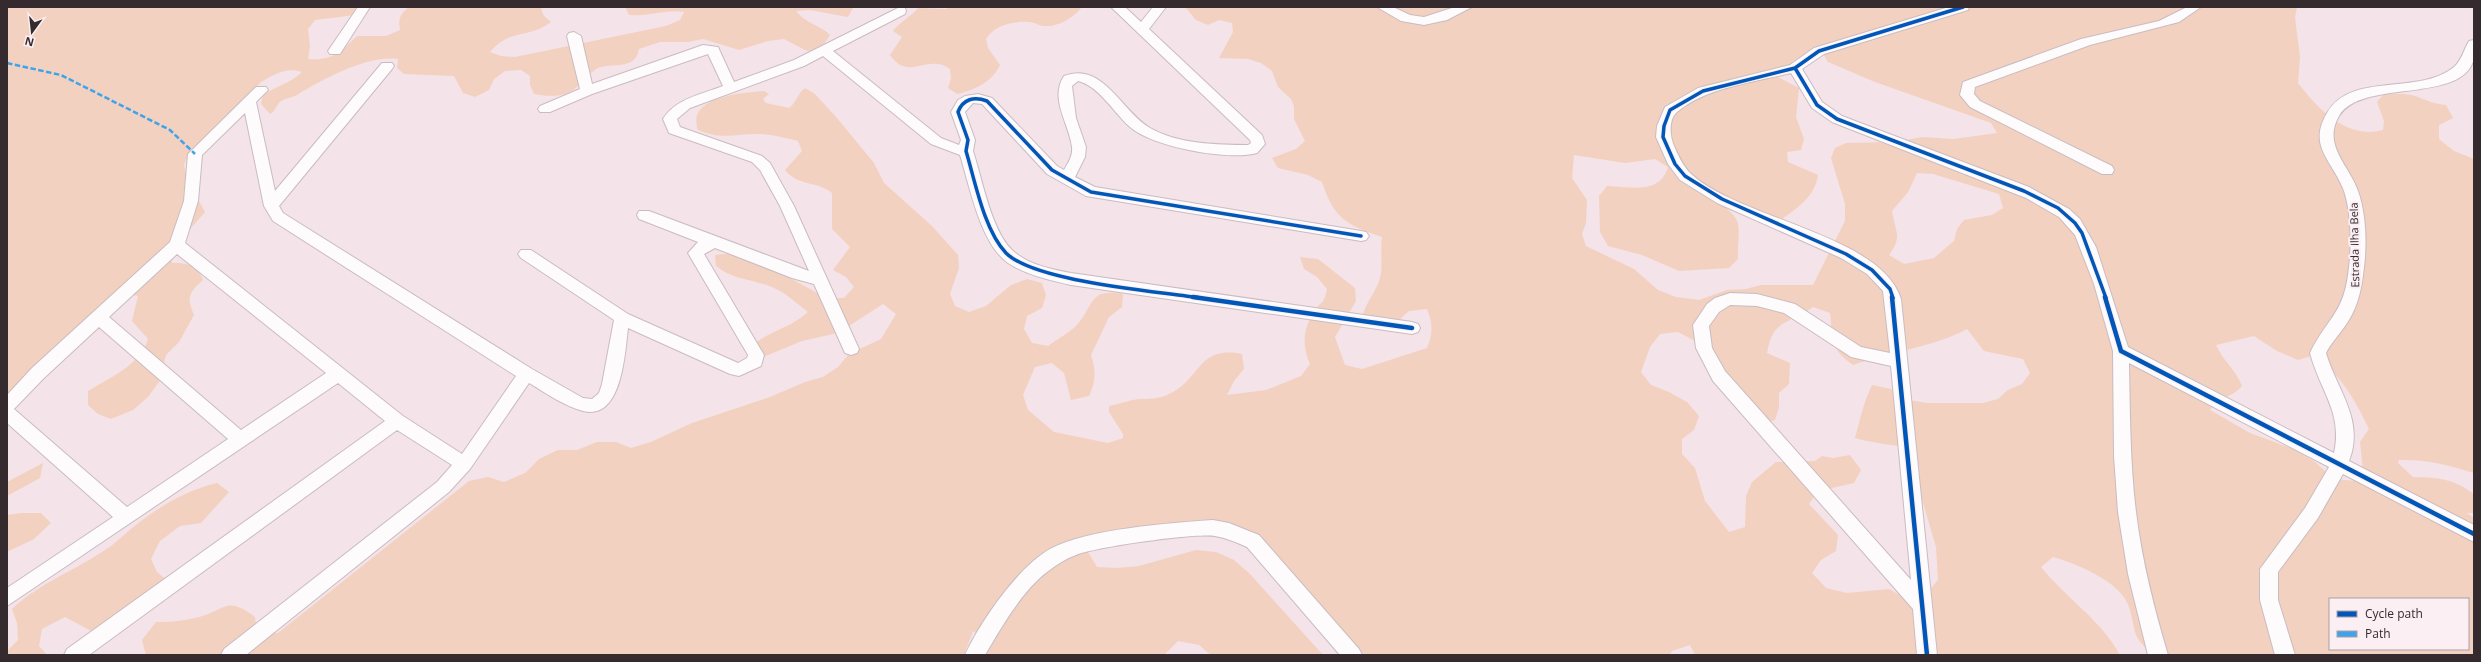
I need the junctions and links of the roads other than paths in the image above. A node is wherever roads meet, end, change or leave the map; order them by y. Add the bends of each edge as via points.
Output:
1 (364, 7) edge
2 (1117, 7) edge
3 (1160, 7) edge
4 (1383, 7) edge
5 (1466, 7) edge
6 (1963, 7) edge
7 (2195, 7) edge
8 (900, 11) dead end
9 (1142, 28) junction
10 (574, 36) dead end
11 (2474, 44) edge
12 (335, 51) dead end
13 (825, 51) junction
14 (387, 66) dead end
15 (1795, 68) junction
16 (731, 88) junction
17 (261, 90) dead end
18 (587, 91) junction
19 (250, 103) junction
20 (545, 109) dead end
21 (966, 151) junction
22 (2107, 170) dead end
23 (1067, 179) junction
24 (271, 206) junction
25 (644, 215) dead end
26 (1361, 236) dead end
27 (719, 242) junction
28 (177, 245) junction
29 (526, 254) dead end
30 (819, 280) junction
31 (99, 318) junction
32 (622, 318) junction
33 (1412, 328) dead end
34 (850, 349) dead end
35 (2121, 351) junction
36 (1899, 361) junction
37 (338, 374) junction
38 (526, 374) junction
39 (7, 406) edge
40 (7, 413) edge
41 (397, 422) junction
42 (241, 440) junction
43 (464, 464) junction
44 (2339, 464) junction
45 (125, 518) junction
46 (2474, 534) edge
47 (7, 598) edge
48 (1923, 607) junction
49 (74, 655) edge
50 (231, 655) edge
51 (975, 655) edge
52 (1352, 655) edge
53 (1927, 655) edge
54 (2158, 655) edge
55 (2285, 655) edge

1 - 12 street
2 - 9 street
3 - 9 street
4 - 5 street via 1402,18 1434,21
6 - 15 street via 1819,51
7 - 22 street via 2178,19 2104,36 1968,85 1967,95 1975,104
8 - 13 street
9 - 23 street via 1257,138 1257,147 1249,150 1218,147 1159,137 1143,130 1132,121 1091,80 1077,76 1069,79 1065,86 1069,118 1079,147 1078,157
10 - 18 street
11 - 44 street, Estrada Ilha Bela via 2466,62 2446,79 2420,86 2368,93 2347,100 2340,104 2328,128 2326,140 2329,154 2352,190 2355,216 2354,294 2344,315 2318,353 2345,420 2347,434
13 - 16 street
13 - 21 street via 936,141
14 - 24 street
15 - 35 street via 1817,105 1837,119 2024,191 2067,215 2083,235
15 - 36 street via 1702,91 1670,110 1663,137 1668,153 1685,176 1722,199 1846,254 1872,270 1890,289 1893,299
16 - 18 street via 718,57 708,48
16 - 30 street via 677,110 670,119 671,125 674,130 701,141 757,159 765,167 787,206
17 - 19 street
18 - 20 street
19 - 24 street
19 - 28 street via 195,154 192,204
21 - 23 street via 968,140 958,112 963,102 978,98 987,101 1052,170
21 - 33 street via 997,243 1017,262 1033,269 1071,279
23 - 26 street via 1091,192 1120,198
24 - 38 street via 286,224
25 - 27 street
27 - 30 street via 796,274
27 - 32 street via 703,246 696,253 756,355 757,360 751,365 739,370 730,368
28 - 31 street
28 - 37 street
29 - 32 street
30 - 34 street
31 - 39 street via 38,373
31 - 42 street
32 - 38 street via 607,395 597,405 585,406 578,403
35 - 44 street
35 - 54 street via 2125,492 2134,550
36 - 48 street
36 - 48 street via 1858,353 1789,308 1757,300 1730,299 1721,302 1713,308 1701,325 1704,348 1719,376
37 - 41 street
37 - 42 street
38 - 43 street
40 - 45 street
41 - 43 street
41 - 49 street
42 - 45 street
43 - 50 street via 443,488 424,504
44 - 46 street
44 - 55 street, Estrada Ilha Bela via 2322,495 2278,561 2269,569 2270,600
45 - 47 street
48 - 53 street
51 - 52 street via 1001,611 1039,567 1056,555 1090,543 1213,528 1230,531 1253,541

